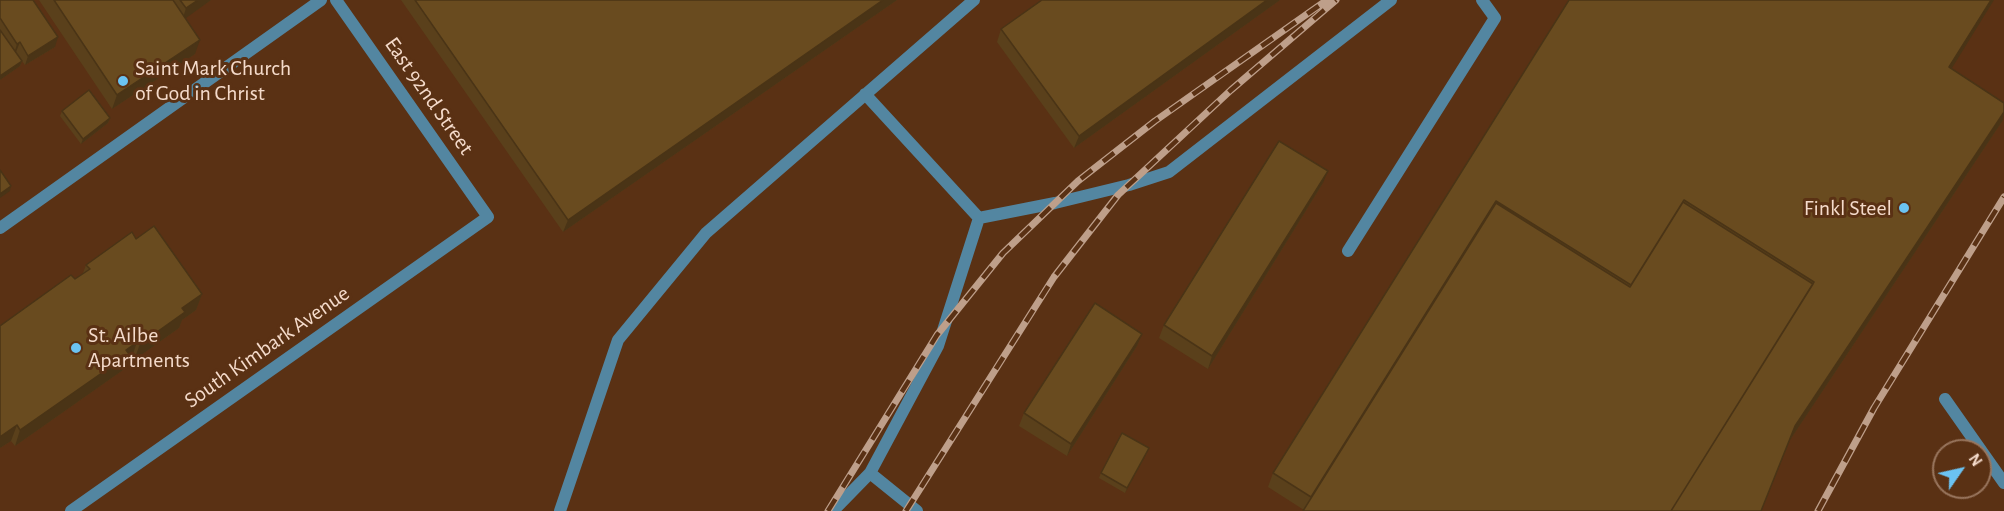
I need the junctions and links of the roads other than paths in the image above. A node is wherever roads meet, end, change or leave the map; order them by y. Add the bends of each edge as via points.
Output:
1 (321, 0) edge
2 (336, 0) edge
3 (974, 0) edge
4 (1391, 0) edge
5 (1482, 0) edge
6 (865, 94) junction
7 (488, 217) joint
8 (979, 218) junction
9 (0, 228) edge
10 (1348, 251) dead end
11 (1945, 399) dead end
12 (870, 473) junction
13 (2004, 483) edge
14 (71, 511) edge
15 (560, 511) edge
16 (833, 511) edge
17 (917, 511) edge

1 - 9 street
2 - 7 street, East 92nd Street
3 - 6 street
4 - 8 street via 1169,172 1076,198
5 - 10 street via 1495,18
6 - 8 street
6 - 15 street via 706,233 618,340
7 - 14 street, South Kimbark Avenue
8 - 12 street via 938,346
11 - 13 street
12 - 16 street
12 - 17 street

